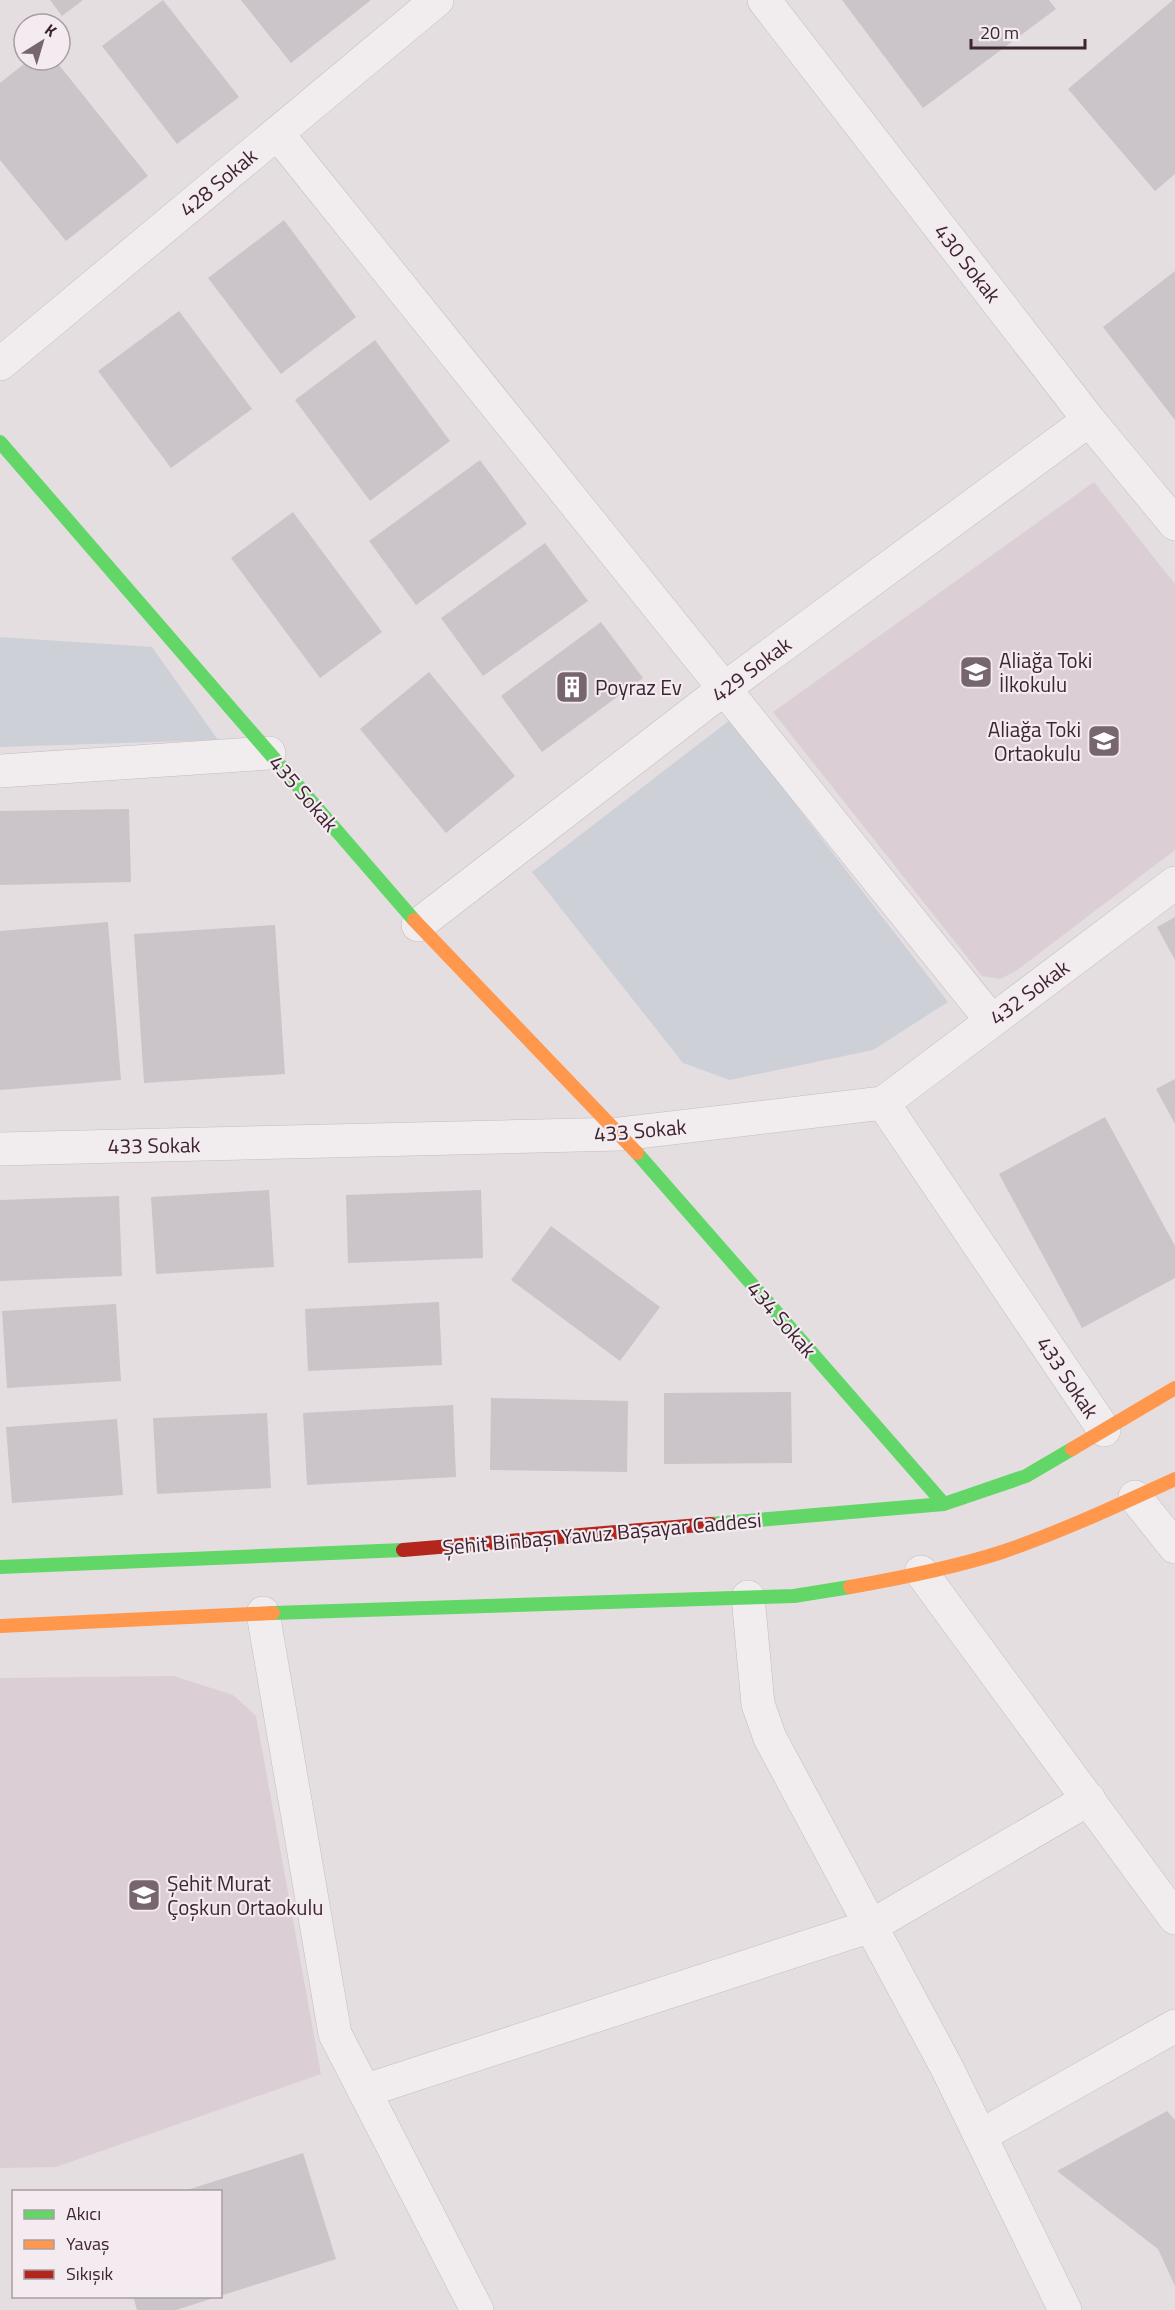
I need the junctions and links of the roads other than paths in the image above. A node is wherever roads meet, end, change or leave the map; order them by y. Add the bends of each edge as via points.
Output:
1 (437, 0) edge
2 (764, 0) edge
3 (277, 133) junction
4 (0, 364) edge
5 (1089, 420) junction
6 (0, 442) edge
7 (1175, 524) edge
8 (725, 688) junction
9 (269, 753) junction
10 (0, 771) edge
11 (1175, 883) edge
12 (418, 925) junction
13 (991, 1020) junction
14 (883, 1103) junction
15 (620, 1134) junction
16 (0, 1149) edge
17 (1175, 1388) edge
18 (1104, 1430) junction
19 (1175, 1479) edge
20 (1134, 1497) junction
21 (944, 1504) junction
22 (1175, 1546) edge
23 (0, 1567) edge
24 (921, 1572) junction
25 (748, 1598) junction
26 (263, 1613) junction
27 (0, 1626) edge
28 (1089, 1799) junction
29 (1175, 1918) edge
30 (871, 1926) junction
31 (1175, 2026) edge
32 (364, 2091) junction
33 (980, 2136) junction
34 (477, 2310) edge
35 (1065, 2310) edge

1 - 3 street, 428 Sokak
2 - 5 street, 430 Sokak
3 - 4 street, 428 Sokak
3 - 8 street
5 - 7 street, 430 Sokak
5 - 8 street, 429 Sokak
6 - 9 street, 435 Sokak
8 - 12 street, 429 Sokak
8 - 13 street
9 - 10 street
9 - 12 street, 435 Sokak
11 - 13 street, 432 Sokak
12 - 15 street, 435 Sokak
13 - 14 street, 432 Sokak
14 - 15 street, 433 Sokak
14 - 18 street, 433 Sokak
15 - 16 street, 433 Sokak
15 - 21 street, 434 Sokak
17 - 18 street, Şehit Binbaşı Yavuz Başayar Caddesi
18 - 21 street, Şehit Binbaşı Yavuz Başayar Caddesi via 1026,1476
19 - 20 street
20 - 22 street
20 - 24 street via 976,1560
21 - 23 street, Şehit Binbaşı Yavuz Başayar Caddesi via 415,1549
24 - 25 street via 794,1596
24 - 28 street
25 - 26 street
25 - 30 street via 758,1704 770,1738
26 - 27 street
26 - 32 street via 334,2034
28 - 29 street
28 - 30 street
30 - 32 street
30 - 33 street
31 - 33 street
32 - 34 street
33 - 35 street

